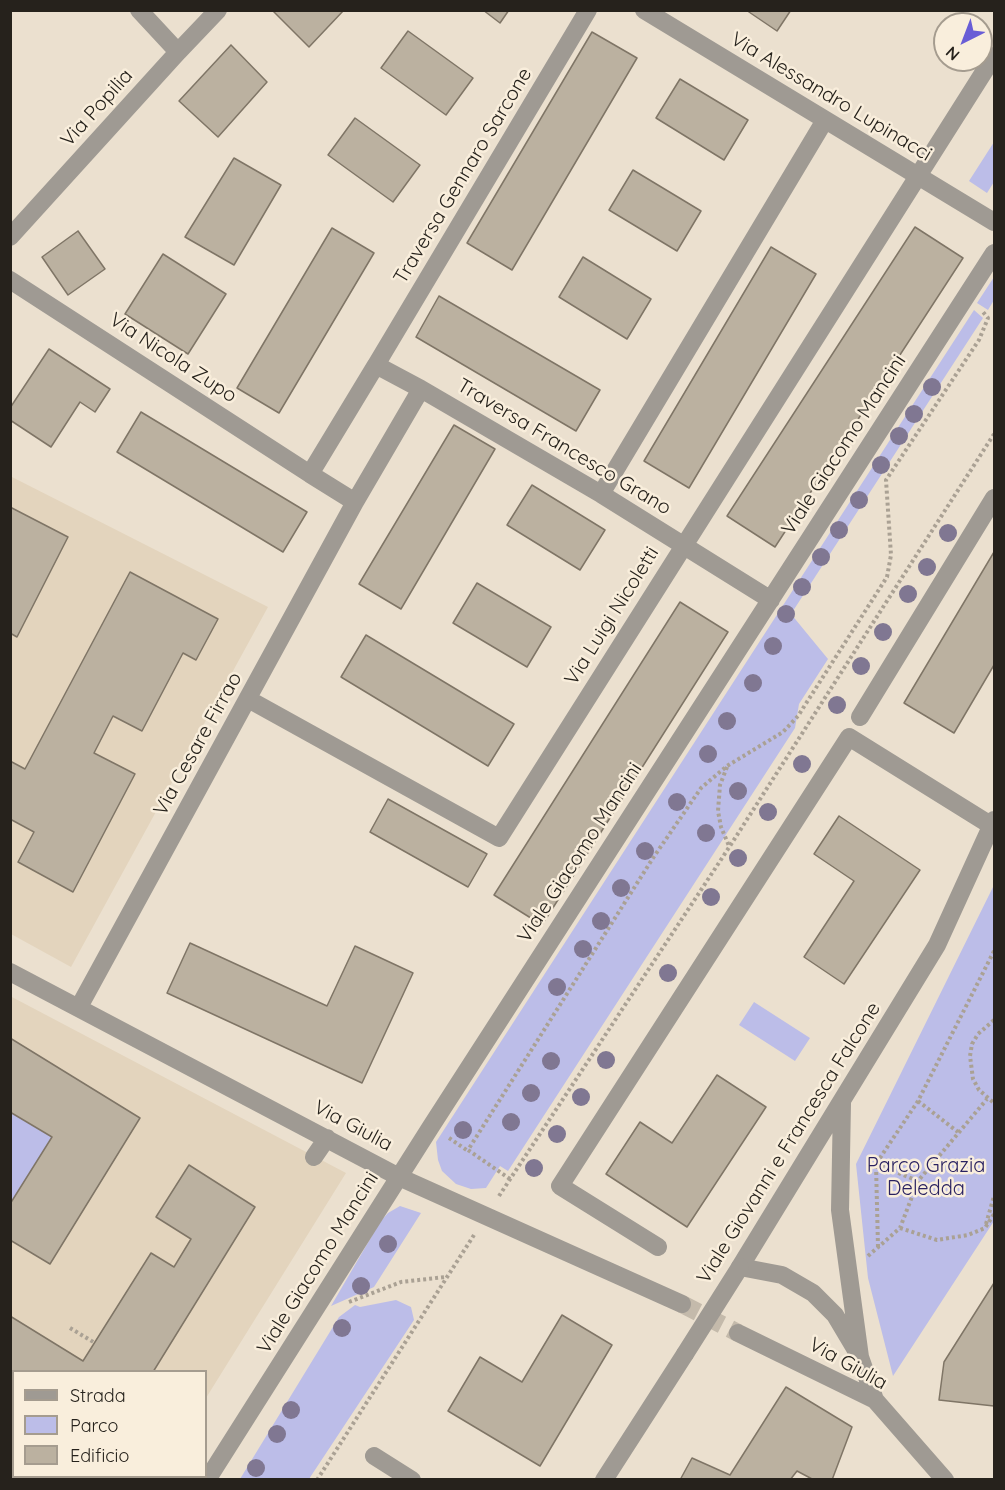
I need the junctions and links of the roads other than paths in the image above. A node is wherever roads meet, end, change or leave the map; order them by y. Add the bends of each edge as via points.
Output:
1 (139, 10) edge
2 (219, 10) edge
3 (588, 10) edge
4 (644, 10) edge
5 (178, 52) junction
6 (994, 56) edge
7 (825, 120) junction
8 (918, 176) junction
9 (994, 222) edge
10 (10, 237) edge
11 (994, 253) edge
12 (10, 280) edge
13 (376, 364) junction
14 (421, 389) junction
15 (310, 474) junction
16 (601, 494) junction
17 (994, 498) edge
18 (355, 502) junction
19 (684, 545) junction
20 (771, 600) junction
21 (248, 699) junction
22 (860, 717) dead end
23 (993, 823) edge
24 (10, 972) edge
25 (79, 1007) junction
26 (842, 1101) junction
27 (327, 1138) junction
28 (314, 1157) dead end
29 (399, 1176) junction
30 (658, 1247) dead end
31 (740, 1267) junction
32 (682, 1304) tunnel mouth
33 (738, 1333) tunnel mouth
34 (860, 1357) junction
35 (875, 1400) junction
36 (374, 1456) dead end
37 (207, 1479) edge
38 (412, 1479) edge
39 (604, 1479) edge
40 (945, 1479) edge

1 - 5 street
2 - 5 street, Via Popilia
3 - 13 street, Traversa Gennaro Sarcone
4 - 7 street, Via Alessandro Lupinacci
5 - 10 street, Via Popilia
6 - 8 street, Via Luigi Nicoletti
7 - 8 street, Via Alessandro Lupinacci
7 - 16 street
8 - 9 street, Via Alessandro Lupinacci
8 - 19 street, Via Luigi Nicoletti
11 - 20 street, Viale Giacomo Mancini
12 - 15 street, Via Nicola Zupo
13 - 14 street, Traversa Francesco Grano
13 - 15 street, Traversa Gennaro Sarcone
14 - 16 street, Traversa Francesco Grano
14 - 18 street, Via Cesare Firrao
15 - 18 street, Via Nicola Zupo
16 - 19 street, Traversa Francesco Grano
17 - 22 street
18 - 21 street, Via Cesare Firrao
19 - 20 street, Traversa Francesco Grano
19 - 21 street, Via Luigi Nicoletti via 499,838
20 - 29 street, Viale Giacomo Mancini
21 - 25 street, Via Cesare Firrao
23 - 26 street, Viale Giovanni e Francesca Falcone via 937,945
23 - 30 street via 849,737 560,1186
24 - 25 street, Via Giulia
25 - 27 street, Via Giulia
26 - 31 street, Viale Giovanni e Francesca Falcone
26 - 34 street via 840,1210
27 - 28 street
27 - 29 street, Via Giulia
29 - 32 street, Via Giulia
29 - 37 street, Viale Giacomo Mancini
31 - 34 street via 782,1275 813,1293 835,1315
31 - 39 street, Viale Giovanni e Francesca Falcone, bridge
33 - 35 street, Via Giulia
34 - 35 street
35 - 40 street, Via Giulia
36 - 38 street

